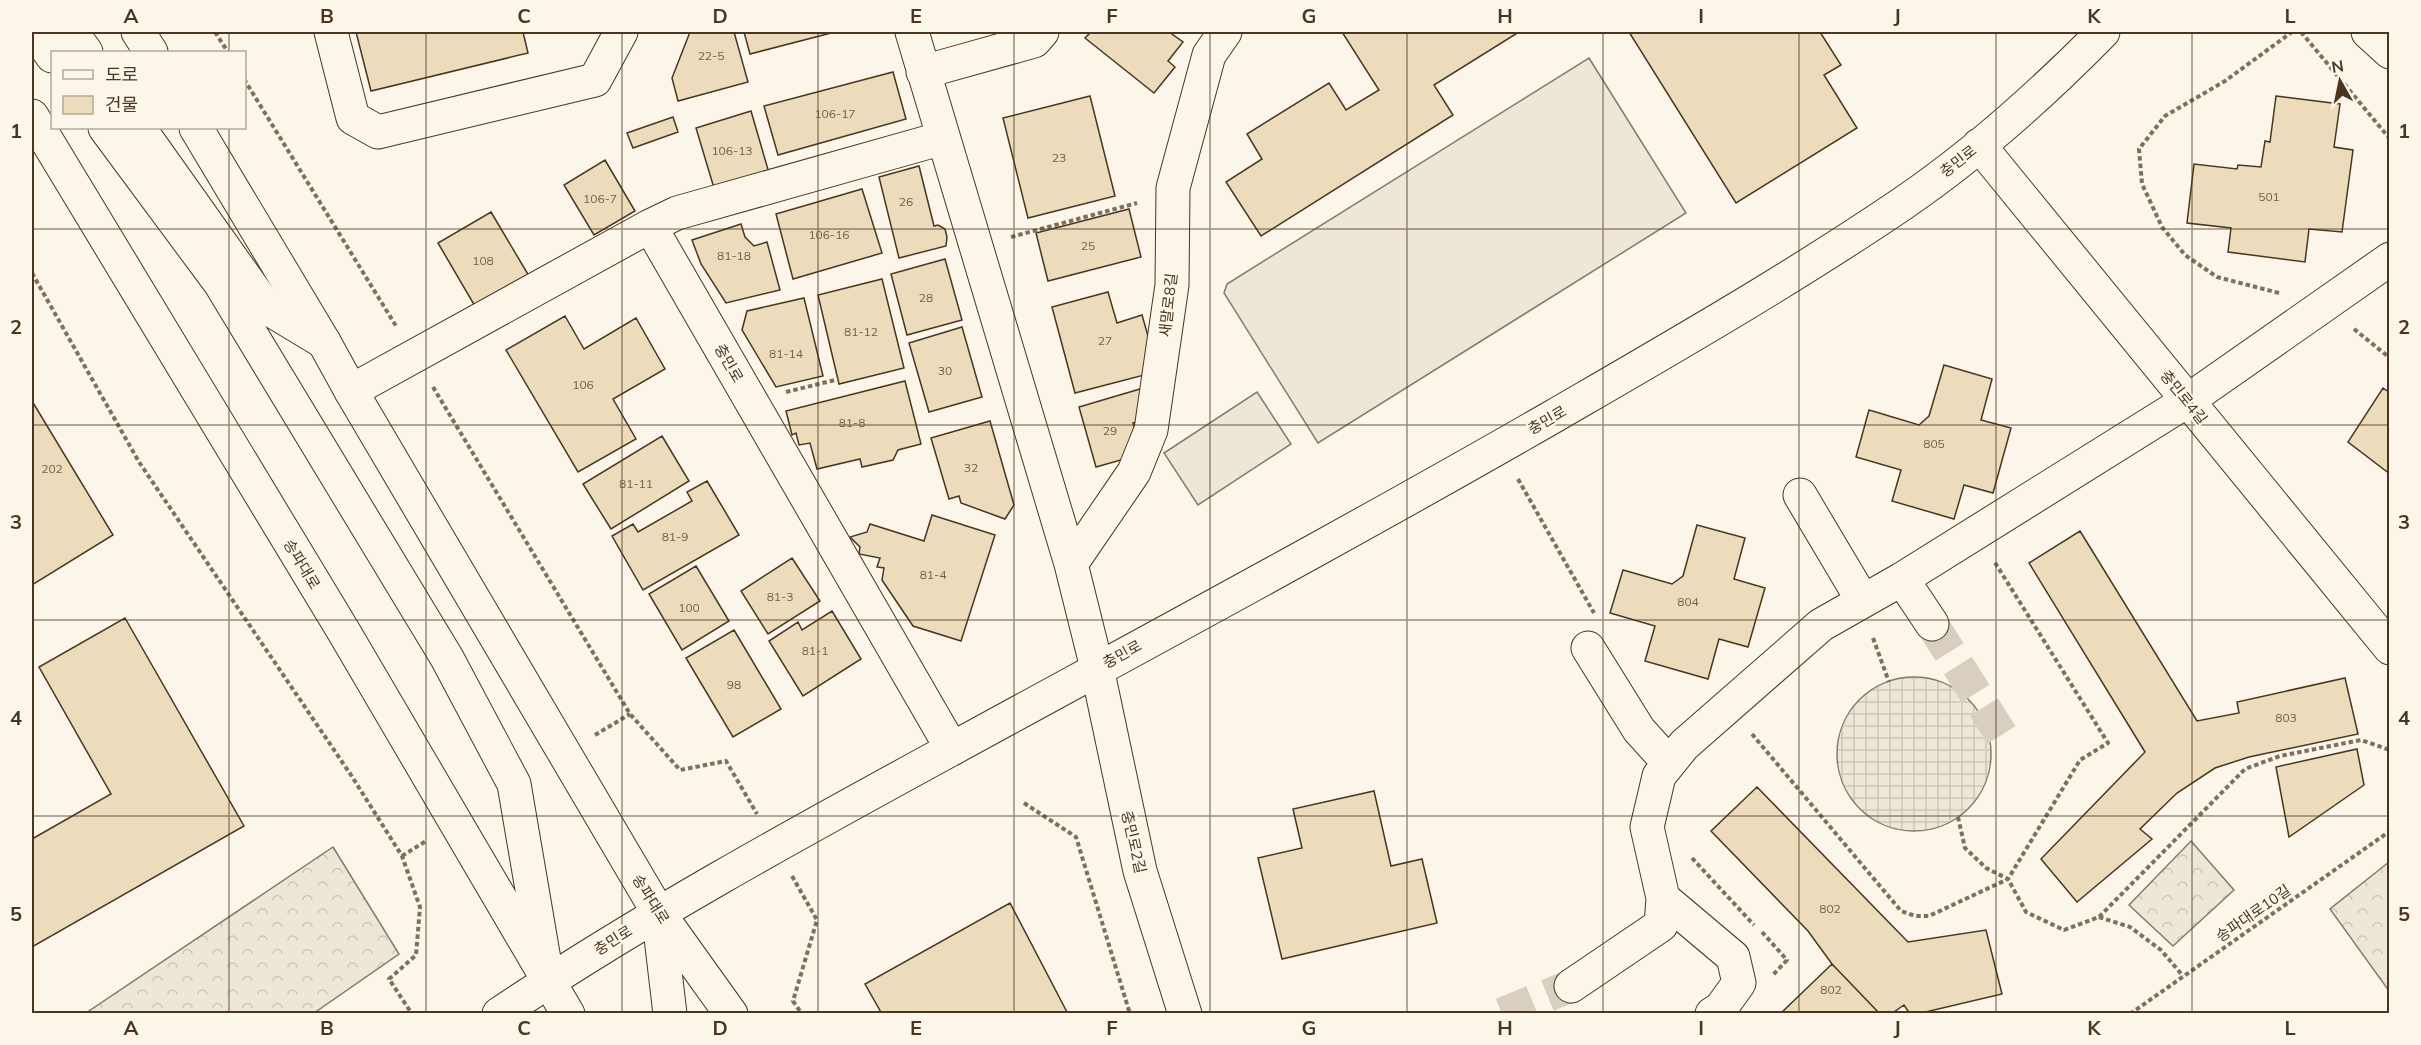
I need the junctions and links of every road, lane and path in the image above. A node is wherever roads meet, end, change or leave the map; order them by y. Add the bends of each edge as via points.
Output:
1 (35, 32) edge
2 (71, 32) edge
3 (138, 32) edge
4 (215, 32) edge
5 (331, 32) edge
6 (621, 32) edge
7 (912, 32) edge
8 (1042, 32) edge
9 (1225, 32) edge
10 (2103, 32) edge
11 (2292, 32) edge
12 (2301, 32) edge
13 (2368, 32) edge
14 (85, 51) edge
15 (150, 51) edge
16 (227, 51) edge
17 (2390, 52) edge
18 (51, 55) edge
19 (923, 72) junction
20 (246, 82) edge
21 (32, 116) edge
22 (106, 129) edge
23 (140, 129) edge
24 (196, 129) edge
25 (943, 138) junction
26 (2390, 139) edge
27 (1979, 146) junction
28 (1173, 193) junction
29 (650, 225) junction
30 (975, 246) junction
31 (2388, 261) edge
32 (32, 273) edge
33 (2324, 305) junction
34 (324, 342) junction
35 (415, 356) junction
36 (2390, 358) edge
37 (839, 379) dead end
38 (351, 391) junction
39 (2187, 400) junction
40 (751, 401) junction
41 (1500, 447) junction
42 (1800, 495) dead end
43 (1976, 532) junction
44 (1071, 564) junction
45 (1902, 579) junction
46 (1860, 603) junction
47 (1932, 624) tunnel mouth
48 (1593, 633) joint
49 (2390, 648) edge
50 (1097, 668) junction
51 (1889, 682) dead end
52 (1728, 706) junction
53 (952, 749) junction
54 (2390, 750) edge
55 (726, 761) dead end
56 (1669, 763) junction
57 (1024, 802) dead end
58 (1958, 817) dead end
59 (2390, 831) edge
60 (2008, 879) junction
61 (1663, 898) junction
62 (658, 912) junction
63 (2098, 917) junction
64 (817, 920) dead end
65 (2183, 976) junction
66 (548, 981) junction
67 (1571, 986) tunnel mouth
68 (412, 1014) edge
69 (499, 1014) edge
70 (568, 1014) edge
71 (670, 1014) edge
72 (731, 1014) edge
73 (802, 1014) edge
74 (1130, 1014) edge
75 (1185, 1014) edge
76 (1712, 1014) edge
77 (2130, 1014) edge

1 - 18 street
2 - 14 street
3 - 15 street
4 - 16 path
5 - 6 street via 353,118 378,132 595,80
7 - 19 street
8 - 19 street via 1034,41
9 - 28 street, 새말로8길 via 1209,55
10 - 27 street, 충민로
11 - 33 path via 2225,81 2165,116 2139,148 2142,184 2162,227 2185,255 2217,278
12 - 26 path
13 - 17 street
19 - 25 street
20 - 35 path
21 - 66 street, 송파대로 via 338,622
22 - 66 street via 220,284 447,658 514,784
23 - 34 street via 266,307
24 - 34 street, 송파대로
25 - 29 street via 677,213
25 - 30 street
27 - 39 street, 충민로4길
27 - 41 street, 충민로 via 1905,202 1795,272
28 - 30 path
28 - 44 street, 새말로8길 via 1172,285 1151,430 1134,472
29 - 35 street
29 - 40 street, 충민로
30 - 44 street
31 - 33 street
32 - 68 path via 139,462 402,856 420,907 416,955 389,979
33 - 36 path
33 - 39 street
34 - 38 street, 송파대로
35 - 38 street
35 - 55 path via 630,714 681,770
37 - 40 path
38 - 62 street, 송파대로
39 - 43 street
39 - 49 street, 충민로4길
40 - 53 street, 충민로
41 - 48 path
41 - 50 street, 충민로
42 - 46 street
43 - 45 street
43 - 60 path via 2108,743 2080,760
44 - 50 street
45 - 46 street
45 - 47 street
46 - 51 path
46 - 52 street via 1821,625
48 - 56 street via 1639,730
50 - 53 street, 충민로
50 - 75 street, 충민로2길 via 1140,871
52 - 56 street
52 - 60 path via 1901,911 1929,916
53 - 62 street, 충민로
54 - 63 path via 2361,740 2280,756 2245,769
56 - 61 street via 1659,776 1647,827
57 - 74 path via 1076,837
58 - 60 path via 1965,848 1986,868
59 - 65 path, 송파대로10길
60 - 63 path via 2026,912 2064,930
61 - 67 street via 1661,925
61 - 76 street via 1732,957 1739,983
62 - 66 street, 충민로
62 - 71 street
62 - 72 street, 송파대로
63 - 65 path via 2130,927 2161,950
64 - 73 path via 793,1001
65 - 77 path, 송파대로10길
66 - 69 street, 충민로
66 - 70 street, 송파대로

